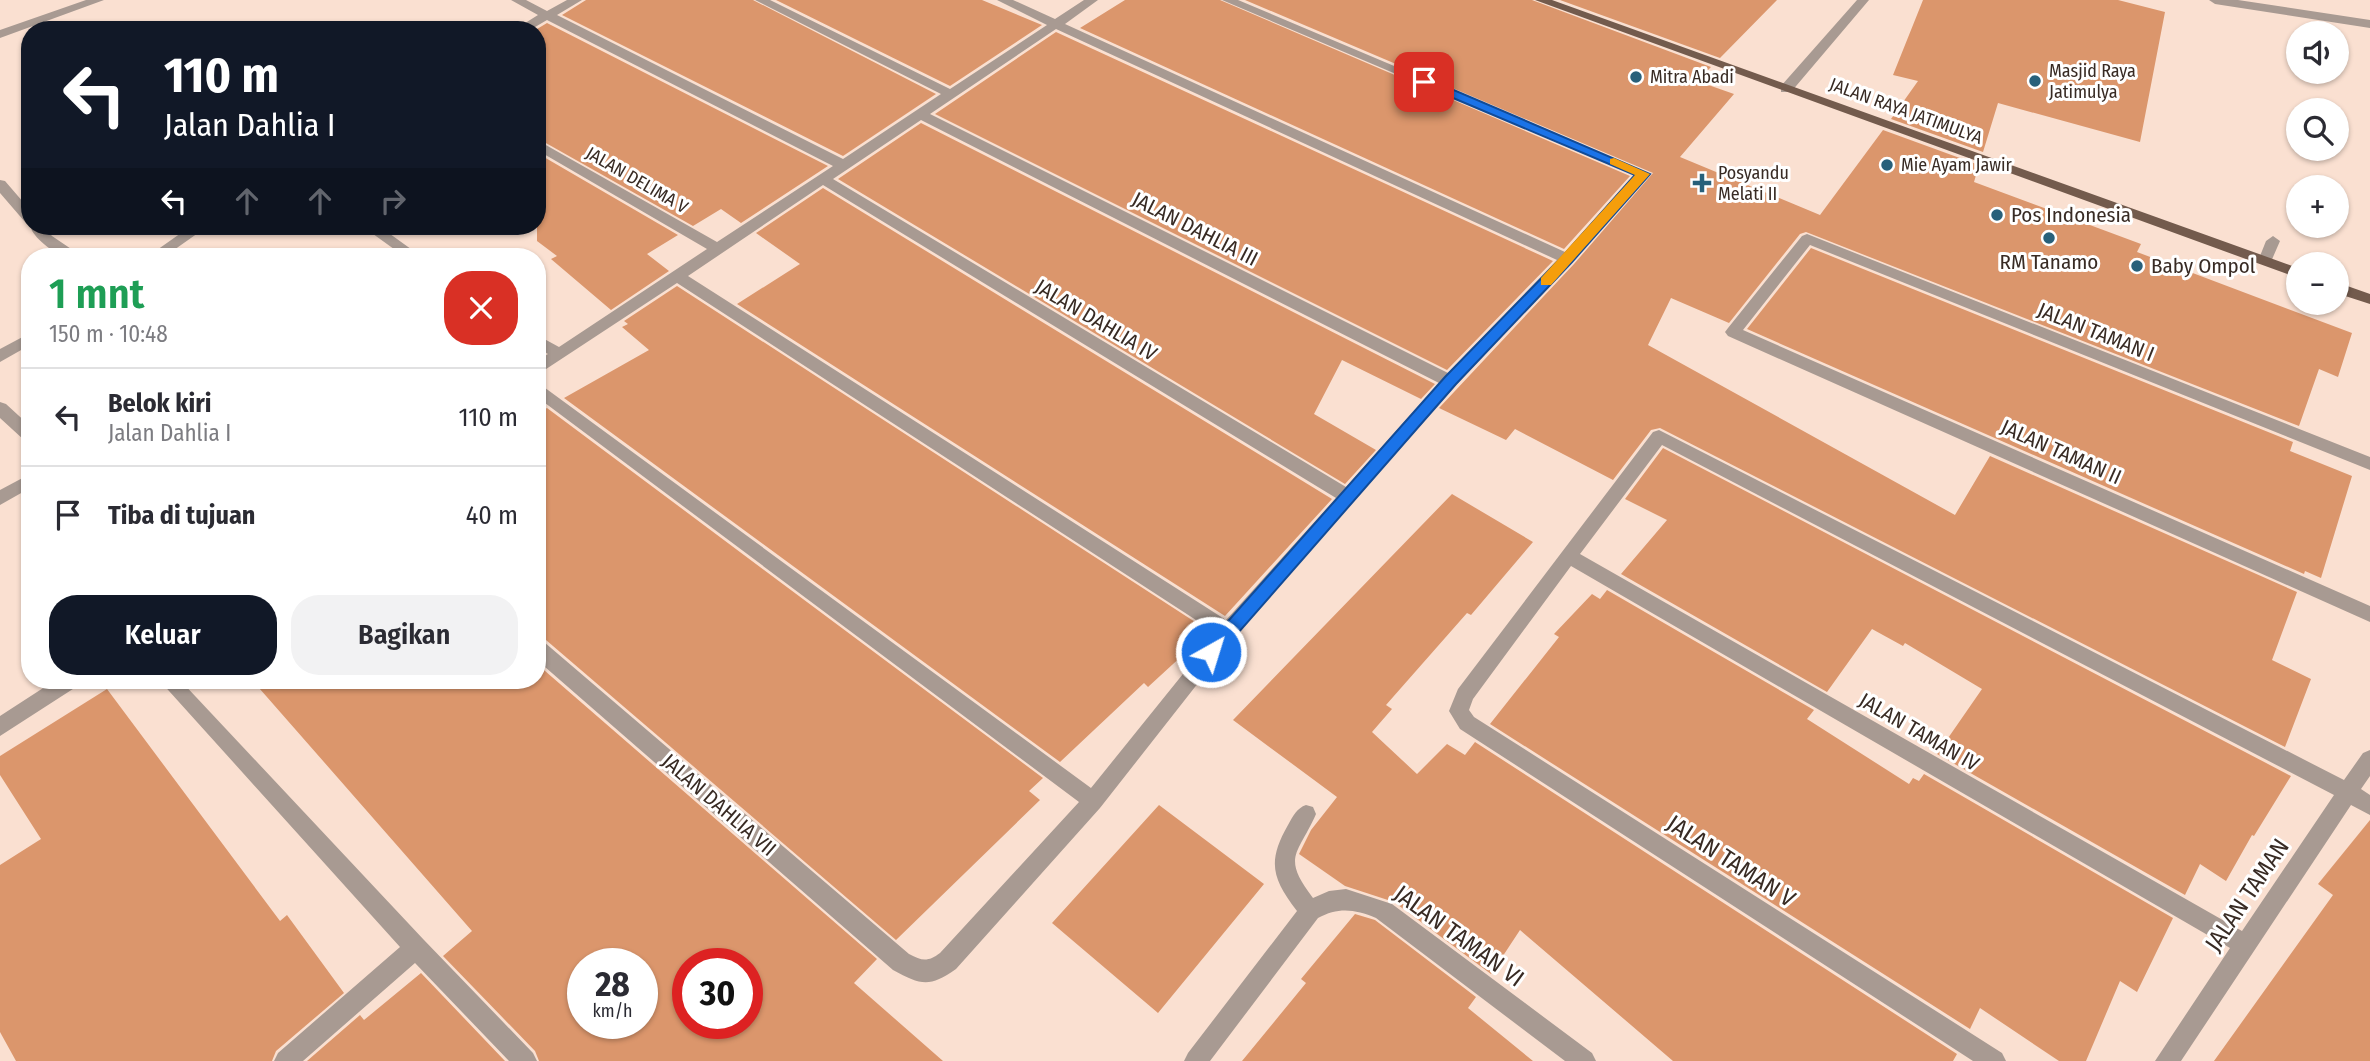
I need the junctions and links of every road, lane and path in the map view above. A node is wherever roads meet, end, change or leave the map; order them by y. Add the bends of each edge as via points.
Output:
1 (99, 0) edge
2 (517, 0) edge
3 (576, 0) edge
4 (761, 0) edge
5 (1003, 0) edge
6 (1091, 0) edge
7 (1228, 0) edge
8 (1541, 0) edge
9 (1863, 0) edge
10 (2216, 0) edge
11 (548, 16) junction
12 (38, 21) edge
13 (538, 21) edge
14 (1057, 23) junction
15 (2370, 24) edge
16 (21, 27) edge
17 (0, 34) edge
18 (1786, 89) junction
19 (951, 94) junction
20 (920, 114) junction
21 (546, 149) edge
22 (843, 165) junction
23 (822, 179) junction
24 (0, 184) edge
25 (21, 208) edge
26 (43, 235) edge
27 (187, 235) edge
28 (382, 235) edge
29 (2273, 241) dead end
30 (62, 248) edge
31 (168, 248) edge
32 (402, 248) edge
33 (718, 249) junction
34 (1567, 259) junction
35 (2265, 261) junction
36 (2286, 269) edge
37 (677, 276) junction
38 (2349, 292) edge
39 (2370, 299) edge
40 (1733, 332) joint
41 (21, 343) edge
42 (546, 346) edge
43 (559, 355) junction
44 (0, 356) edge
45 (546, 363) edge
46 (1450, 381) junction
47 (546, 395) edge
48 (0, 408) edge
49 (21, 428) edge
50 (2370, 464) edge
51 (21, 485) edge
52 (1348, 497) junction
53 (0, 498) edge
54 (1570, 557) junction
55 (2370, 614) edge
56 (1228, 631) junction
57 (546, 656) edge
58 (57, 689) edge
59 (176, 689) edge
60 (0, 727) edge
61 (2370, 759) edge
62 (2348, 792) junction
63 (1093, 801) junction
64 (2370, 806) edge
65 (1306, 814) dead end
66 (1310, 911) junction
67 (2245, 945) junction
68 (416, 948) junction
69 (286, 1061) edge
70 (525, 1061) edge
71 (1196, 1061) edge
72 (1584, 1061) edge
73 (1994, 1061) edge
74 (2167, 1061) edge

1 - 12 street
2 - 11 street
3 - 11 street
4 - 19 street
5 - 14 street
6 - 14 street
7 - 34 street via 1643,174
8 - 18 main road, JALAN RAYA JATIMULYA
9 - 18 street
10 - 15 street
11 - 13 street
11 - 22 street
14 - 19 street
14 - 34 street
16 - 17 street
18 - 35 main road, JALAN RAYA JATIMULYA
19 - 20 street
20 - 22 street
20 - 46 street, JALAN DAHLIA III
21 - 33 street, JALAN DELIMA V
22 - 23 street
23 - 33 street
23 - 52 street, JALAN DAHLIA IV
24 - 25 street
26 - 30 street
27 - 31 street
28 - 32 street
29 - 35 street
33 - 37 street
34 - 46 street
35 - 36 main road, JALAN RAYA JATIMULYA
37 - 43 street
37 - 56 street
38 - 39 main road
40 - 50 street, JALAN TAMAN I via 1807,239
40 - 55 street, JALAN TAMAN II
41 - 44 street
42 - 43 street
43 - 45 street
46 - 52 street
47 - 63 street
48 - 49 street
51 - 53 street
52 - 56 street
54 - 62 street via 1659,436
54 - 67 street, JALAN TAMAN IV
54 - 73 street, JALAN TAMAN V via 1465,695 1459,711 1467,723
56 - 63 street
57 - 63 street, JALAN DAHLIA VII via 901,962 918,971 932,972 948,961
58 - 60 street
59 - 68 street
61 - 62 street, JALAN TAMAN
62 - 64 street
62 - 67 street, JALAN TAMAN
65 - 66 street via 1283,855 1283,872
66 - 71 street
66 - 72 street, JALAN TAMAN VI via 1328,899 1364,902 1384,911
67 - 74 street, JALAN TAMAN
68 - 69 street
68 - 70 street

